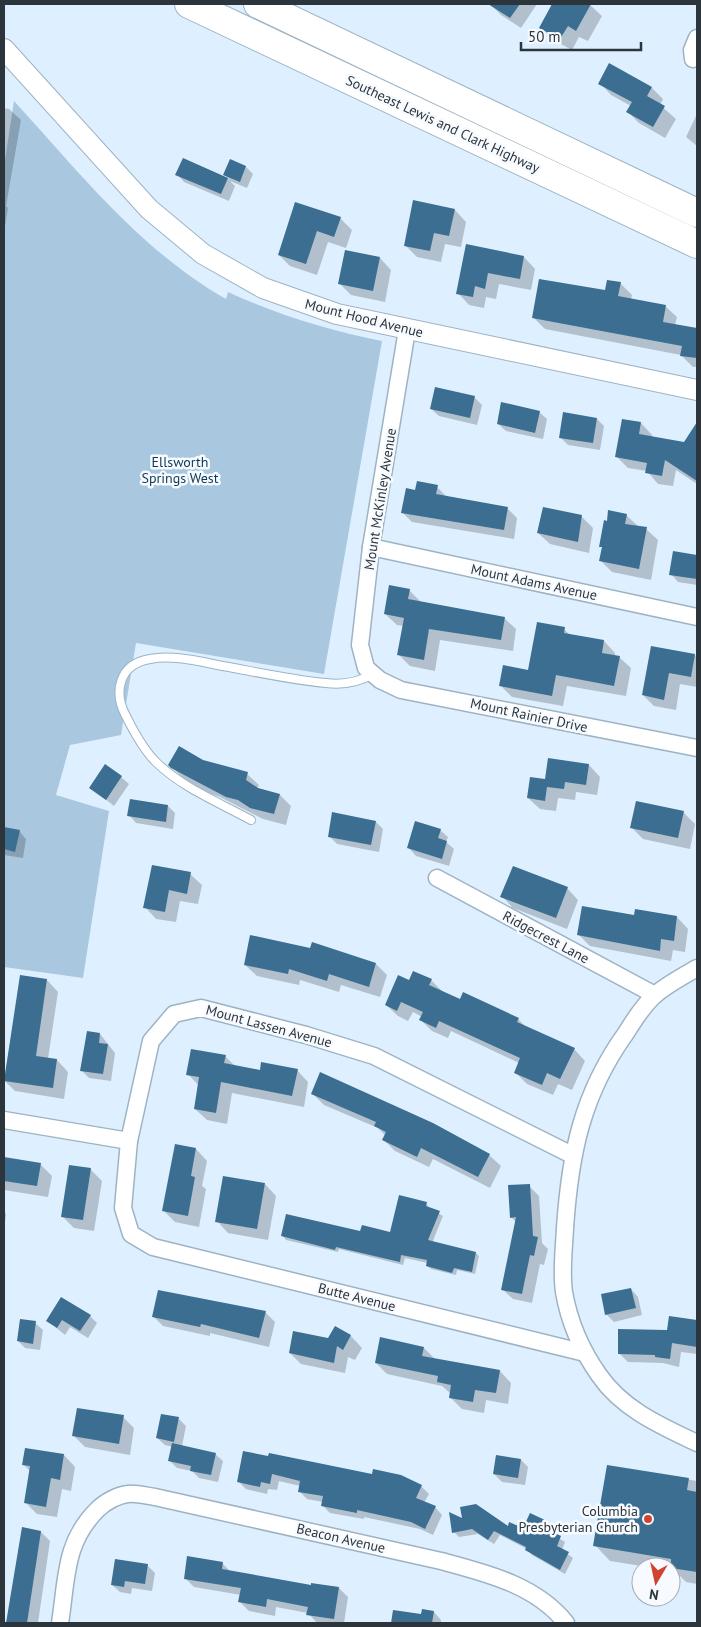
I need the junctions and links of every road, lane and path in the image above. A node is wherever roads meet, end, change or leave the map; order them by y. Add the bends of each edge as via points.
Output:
1 (190, 4) edge
2 (258, 4) edge
3 (697, 38) edge
4 (4, 49) edge
5 (695, 62) edge
6 (612, 172) junction
7 (697, 192) edge
8 (697, 213) edge
9 (697, 244) edge
10 (407, 330) junction
11 (697, 390) edge
12 (371, 547) junction
13 (697, 617) edge
14 (369, 671) junction
15 (697, 748) edge
16 (251, 820) dead end
17 (437, 878) dead end
18 (697, 968) edge
19 (655, 995) junction
20 (4, 1120) edge
21 (129, 1141) junction
22 (572, 1155) junction
23 (131, 1234) joint
24 (585, 1352) junction
25 (697, 1442) edge
26 (60, 1623) edge
27 (566, 1623) edge

1 - 9 highway, Southeast Lewis and Clark Highway
2 - 6 highway, Southeast Lewis and Clark Highway
3 - 5 street via 692,50
4 - 10 street, Mount Hood Avenue via 149,209 203,254 256,284 295,301
6 - 7 highway via 663,177
6 - 8 highway, Southeast Lewis and Clark Highway
10 - 11 street, Mount Hood Avenue
10 - 12 street, Mount McKinley Avenue
12 - 13 street, Mount Adams Avenue
12 - 14 street, Mount McKinley Avenue via 360,645
14 - 15 street, Mount Rainier Drive via 402,690
14 - 16 lane via 363,680 327,684 166,658 138,663 128,671 121,681 119,704 135,734 157,763 183,782
17 - 19 street, Ridgecrest Lane
18 - 19 street
19 - 22 street via 612,1052 594,1086
20 - 21 street
21 - 22 street, Mount Lassen Avenue via 151,1040 174,1014 201,1008 374,1056
21 - 23 street, Mount Lassen Avenue via 123,1208
22 - 24 street via 562,1270 570,1314
23 - 24 street, Butte Avenue via 153,1247
24 - 25 street via 600,1377 632,1408 657,1425
26 - 27 street, Beacon Avenue via 75,1538 84,1523 103,1504 128,1494 155,1497 441,1560 519,1586 539,1598

